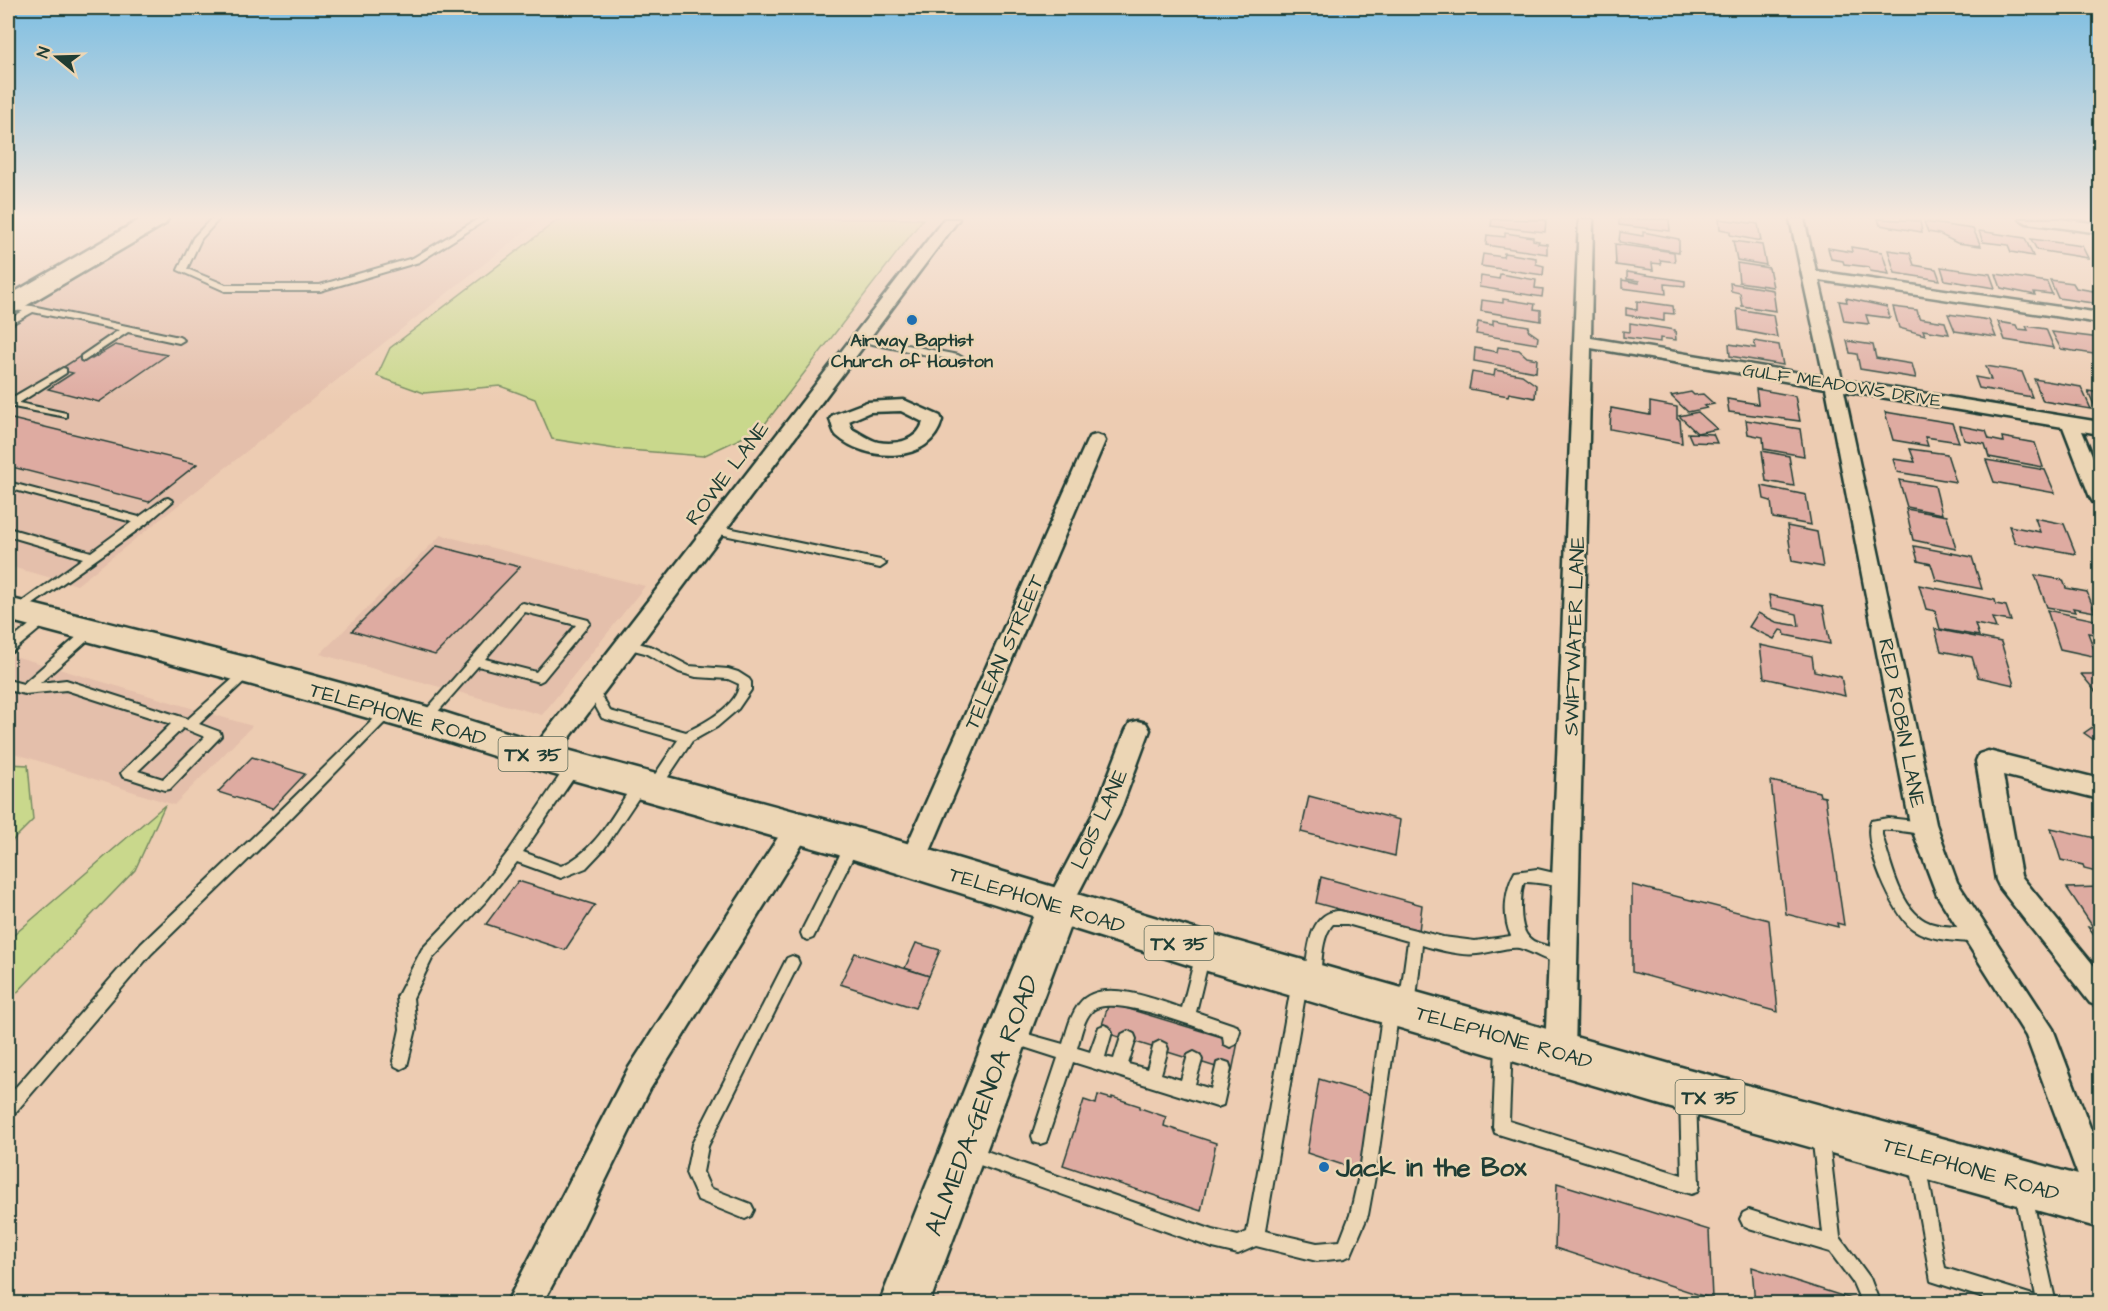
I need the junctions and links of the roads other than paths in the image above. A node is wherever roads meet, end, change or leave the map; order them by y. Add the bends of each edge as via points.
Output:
1 (53, 280) edge
2 (206, 280) edge
3 (347, 280) edge
4 (905, 280) edge
5 (1585, 280) edge
6 (1809, 280) edge
7 (1849, 280) edge
8 (8, 307) edge
9 (32, 309) junction
10 (2100, 318) edge
11 (8, 323) edge
12 (127, 329) junction
13 (860, 339) junction
14 (179, 340) dead end
15 (1583, 342) junction
16 (84, 357) dead end
17 (958, 358) dead end
18 (63, 371) dead end
19 (1834, 384) junction
20 (9, 404) edge
21 (805, 411) junction
22 (63, 416) dead end
23 (838, 419) dead end
24 (2070, 423) junction
25 (2100, 428) edge
26 (1096, 441) dead end
27 (8, 485) edge
28 (2100, 497) edge
29 (168, 501) dead end
30 (142, 521) junction
31 (714, 529) junction
32 (8, 532) edge
33 (91, 556) junction
34 (880, 564) dead end
35 (19, 615) edge
36 (91, 631) junction
37 (626, 644) junction
38 (8, 649) edge
39 (476, 661) junction
40 (249, 671) junction
41 (8, 685) edge
42 (25, 689) junction
43 (592, 689) junction
44 (389, 711) junction
45 (424, 720) junction
46 (185, 724) junction
47 (1138, 730) dead end
48 (687, 737) junction
49 (557, 761) junction
50 (647, 786) junction
51 (2100, 789) edge
52 (799, 827) junction
53 (1924, 828) junction
54 (853, 843) junction
55 (514, 855) junction
56 (912, 863) junction
57 (1566, 881) junction
58 (1057, 907) junction
59 (808, 933) dead end
60 (1416, 936) junction
61 (1978, 936) junction
62 (1520, 941) junction
63 (1204, 951) junction
64 (1564, 958) junction
65 (792, 963) dead end
66 (1306, 980) junction
67 (2100, 994) edge
68 (1400, 1006) junction
69 (1187, 1017) junction
70 (1104, 1032) dead end
71 (1009, 1035) junction
72 (1504, 1037) junction
73 (1128, 1039) dead end
74 (1230, 1039) dead end
75 (1160, 1049) dead end
76 (1068, 1053) junction
77 (1560, 1053) junction
78 (1194, 1060) dead end
79 (401, 1061) dead end
80 (1095, 1062) junction
81 (1223, 1068) dead end
82 (1119, 1069) junction
83 (1152, 1079) junction
84 (1186, 1090) junction
85 (1688, 1090) junction
86 (8, 1108) edge
87 (1819, 1127) junction
88 (1040, 1136) dead end
89 (964, 1152) junction
90 (1916, 1154) junction
91 (2021, 1183) junction
92 (2100, 1194) edge
93 (2100, 1205) edge
94 (745, 1210) dead end
95 (1749, 1220) dead end
96 (1255, 1237) junction
97 (1835, 1245) junction
98 (523, 1304) edge
99 (904, 1304) edge
100 (1871, 1304) edge
101 (2034, 1304) edge
102 (2047, 1304) edge

1 - 8 main road
2 - 3 lane via 225,288 320,288
4 - 13 street, ROWE LANE
5 - 15 street, SWIFTWATER LANE
6 - 19 street, RED ROBIN LANE
7 - 10 street
8 - 9 lane
9 - 11 lane
9 - 12 lane
12 - 14 lane
12 - 16 lane
13 - 17 lane
13 - 21 street, ROWE LANE
15 - 19 street, GULF MEADOWS DRIVE
15 - 57 street, SWIFTWATER LANE
18 - 20 lane
19 - 24 street, GULF MEADOWS DRIVE
19 - 53 street, RED ROBIN LANE
20 - 22 lane
21 - 23 street
21 - 31 street, ROWE LANE
24 - 25 street, GULF MEADOWS DRIVE
24 - 28 street
26 - 56 street, TELEAN STREET
27 - 30 lane
29 - 30 lane
30 - 33 lane
31 - 34 lane
31 - 37 street, ROWE LANE
32 - 33 lane
33 - 35 lane
35 - 36 main road, TELEPHONE ROAD / TX 35
35 - 38 lane
36 - 40 main road, TELEPHONE ROAD / TX 35
36 - 42 lane
37 - 43 street, ROWE LANE
37 - 48 lane via 649,650 675,666 695,672 730,674 745,682 745,690 730,711
39 - 39 lane via 523,607 584,623 539,677
39 - 45 lane
40 - 44 main road, TELEPHONE ROAD / TX 35
40 - 46 lane
41 - 42 lane
42 - 46 lane via 66,685
43 - 48 lane via 606,715
43 - 49 street, ROWE LANE
44 - 45 main road, TELEPHONE ROAD / TX 35
44 - 86 lane via 146,949
45 - 49 main road, TELEPHONE ROAD / TX 35
46 - 46 lane via 128,773 165,785 215,736
47 - 58 street, LOIS LANE via 1106,814
48 - 50 lane
49 - 50 main road, TELEPHONE ROAD / TX 35
49 - 55 lane
50 - 52 main road, TELEPHONE ROAD / TX 35
50 - 55 lane via 581,864 561,872
51 - 67 street via 1988,761 2009,880
52 - 54 main road, TELEPHONE ROAD / TX 35
52 - 98 street via 639,1079
53 - 61 street, RED ROBIN LANE via 1946,887
53 - 61 lane via 1876,825 1875,835 1895,894 1917,924 1931,930
54 - 56 main road, TELEPHONE ROAD / TX 35
54 - 59 lane
55 - 79 lane via 482,897 427,954 405,997 408,1029
56 - 58 main road, TELEPHONE ROAD / TX 35
57 - 62 lane via 1520,876 1515,884 1513,930
57 - 64 street, SWIFTWATER LANE
58 - 63 main road, TELEPHONE ROAD / TX 35
58 - 71 main road, ALMEDA-GENOA ROAD
60 - 62 lane via 1474,948
60 - 66 lane via 1347,918 1326,920
60 - 68 lane
61 - 92 street, RED ROBIN LANE via 2038,1029
62 - 64 lane
63 - 66 main road, TELEPHONE ROAD / TX 35
63 - 69 lane
64 - 77 street, SWIFTWATER LANE
65 - 94 lane via 700,1144 694,1173 704,1194
66 - 68 main road, TELEPHONE ROAD / TX 35
66 - 96 lane
68 - 72 main road, TELEPHONE ROAD / TX 35
68 - 96 lane via 1382,1065 1359,1215 1345,1249 1317,1251
69 - 74 lane via 1201,1027 1232,1031
69 - 76 lane via 1099,999 1087,1006
70 - 80 lane
71 - 76 lane
71 - 89 main road, ALMEDA-GENOA ROAD
72 - 77 main road, TELEPHONE ROAD / TX 35
72 - 85 lane via 1502,1127 1691,1186
73 - 82 lane
75 - 83 lane
76 - 80 lane
76 - 88 lane
77 - 85 main road, TELEPHONE ROAD / TX 35
78 - 84 lane
80 - 82 lane
81 - 84 lane via 1216,1100
82 - 83 lane
83 - 84 lane
85 - 87 main road, TELEPHONE ROAD / TX 35
87 - 90 main road, TELEPHONE ROAD / TX 35
87 - 97 lane
89 - 96 lane via 1213,1239 1238,1245
89 - 99 main road, ALMEDA-GENOA ROAD
90 - 91 main road, TELEPHONE ROAD / TX 35
90 - 101 lane via 1937,1275
91 - 93 main road, TELEPHONE ROAD / TX 35
91 - 102 lane
95 - 97 lane
97 - 100 lane via 1864,1281

